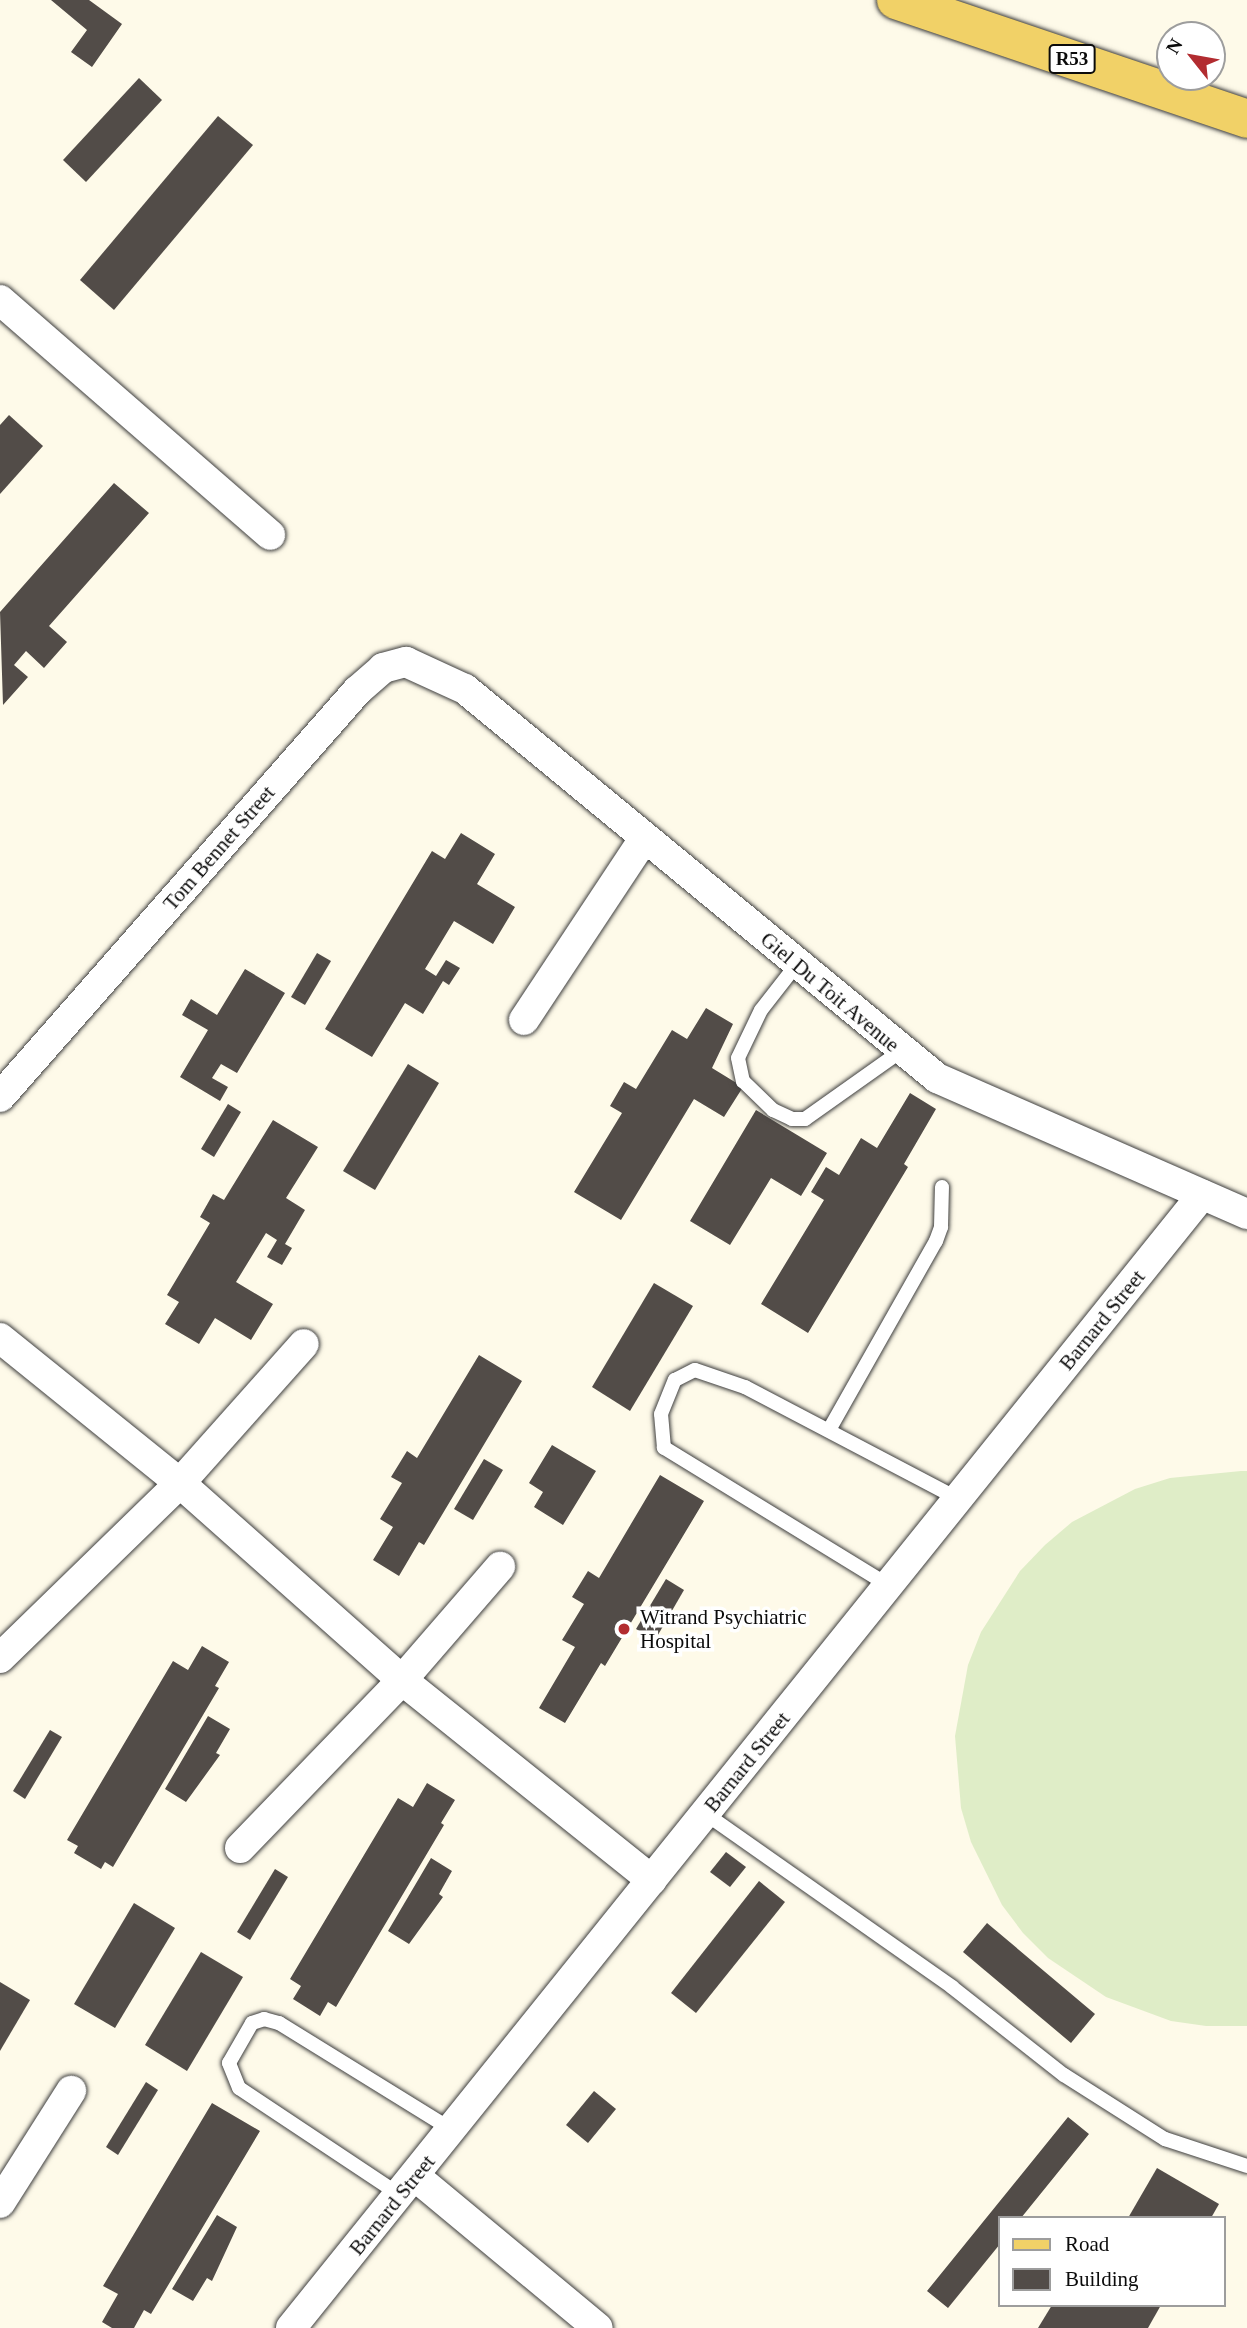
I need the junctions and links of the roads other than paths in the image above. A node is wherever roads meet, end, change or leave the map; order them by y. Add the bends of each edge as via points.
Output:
1 (896, 0) edge
2 (1247, 119) edge
3 (0, 299) edge
4 (270, 535) dead end
5 (465, 689) joint
6 (644, 839) junction
7 (797, 964) junction
8 (524, 1020) dead end
9 (901, 1051) junction
10 (0, 1097) edge
11 (942, 1186) dead end
12 (1202, 1195) junction
13 (1247, 1214) edge
14 (0, 1339) edge
15 (304, 1344) dead end
16 (829, 1430) junction
17 (180, 1483) junction
18 (958, 1499) junction
19 (500, 1567) dead end
20 (888, 1585) junction
21 (0, 1658) edge
22 (402, 1680) junction
23 (706, 1814) junction
24 (240, 1848) dead end
25 (652, 1880) junction
26 (71, 2091) dead end
27 (452, 2130) junction
28 (1247, 2166) edge
29 (408, 2186) junction
30 (0, 2203) edge
31 (290, 2328) edge
32 (598, 2328) edge

1 - 2 main road, R53
3 - 4 street
5 - 6 street, Giel Du Toit Avenue
5 - 10 street, Tom Bennet Street via 407,662 372,677
6 - 7 street, Giel Du Toit Avenue
6 - 8 street
7 - 9 street, Giel Du Toit Avenue
7 - 9 lane via 761,1010 738,1058 743,1081 773,1110 805,1119
9 - 12 street, Giel Du Toit Avenue via 937,1078
11 - 16 lane via 936,1241
12 - 13 street, Giel Du Toit Avenue
12 - 18 street, Barnard Street
14 - 17 street
15 - 17 street
16 - 18 lane
16 - 20 lane via 746,1387 695,1370 675,1380 666,1397 660,1430 664,1448 675,1458
17 - 21 street
17 - 22 street
18 - 20 street, Barnard Street
19 - 22 street
20 - 23 street, Barnard Street
22 - 24 street
22 - 25 street
23 - 25 street, Barnard Street
23 - 28 lane via 952,1987 1064,2075 1165,2139
25 - 27 street, Barnard Street
26 - 30 street
27 - 29 street, Barnard Street
27 - 29 lane via 279,2023 264,2019 252,2023 229,2063 239,2088
29 - 31 street, Barnard Street
29 - 32 street

